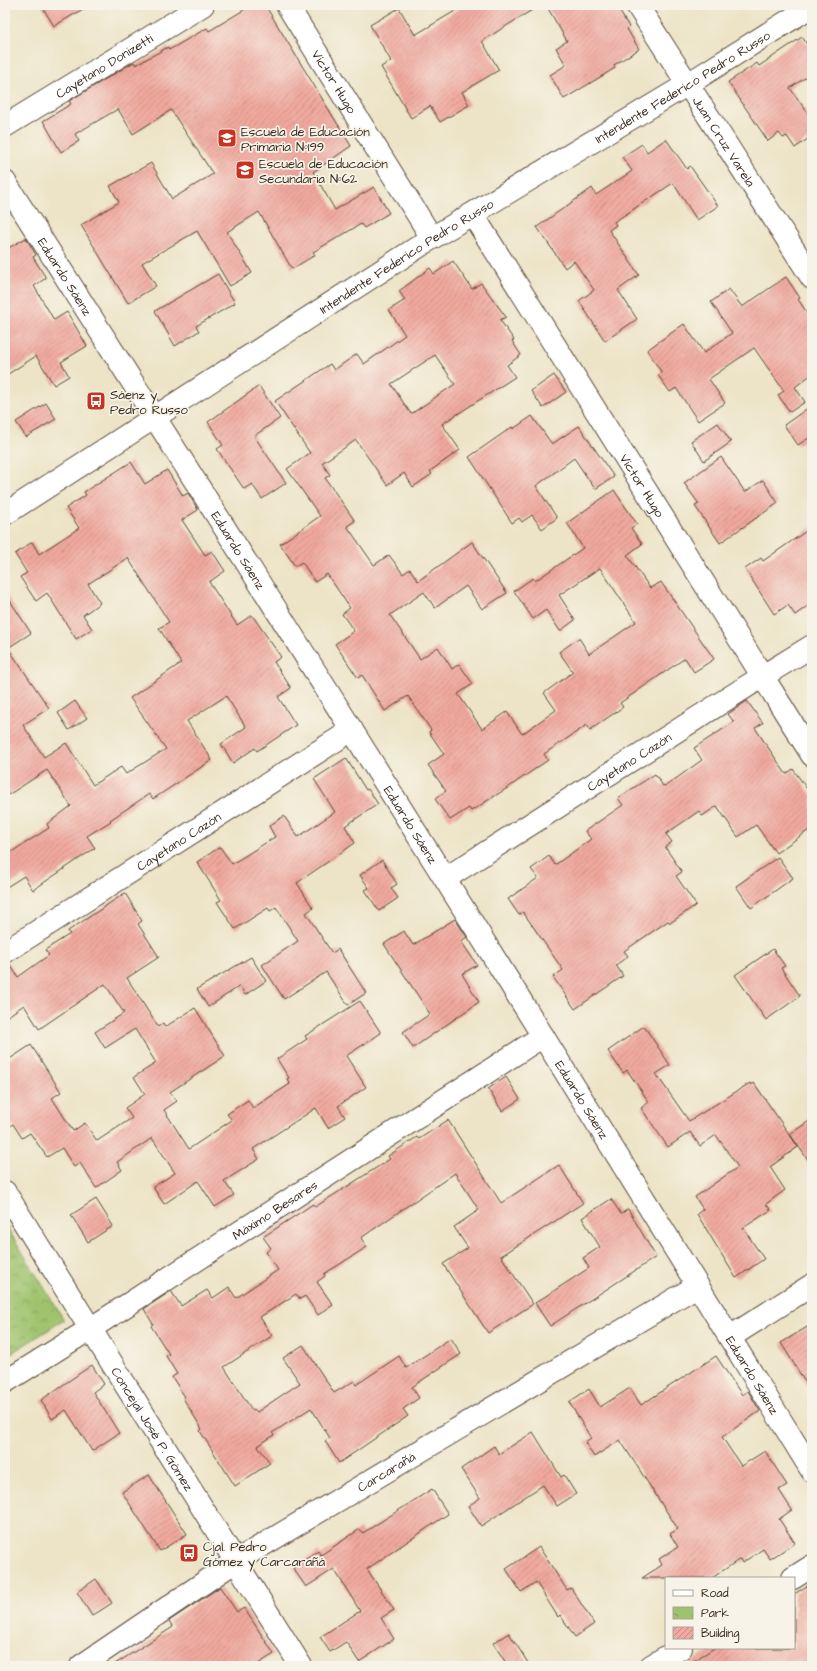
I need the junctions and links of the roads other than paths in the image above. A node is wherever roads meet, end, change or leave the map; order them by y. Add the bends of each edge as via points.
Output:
1 (203, 5) edge
2 (287, 5) edge
3 (637, 5) edge
4 (812, 6) edge
5 (688, 84) junction
6 (5, 126) edge
7 (5, 182) edge
8 (473, 215) junction
9 (432, 238) junction
10 (812, 278) edge
11 (156, 417) junction
12 (5, 514) edge
13 (812, 646) edge
14 (762, 676) junction
15 (352, 730) junction
16 (812, 755) edge
17 (446, 878) junction
18 (5, 952) edge
19 (543, 1036) junction
20 (5, 1192) edge
21 (812, 1285) edge
22 (697, 1286) junction
23 (90, 1329) junction
24 (730, 1337) junction
25 (5, 1382) edge
26 (812, 1471) edge
27 (236, 1561) junction
28 (812, 1566) edge
29 (795, 1577) edge
30 (679, 1649) edge
31 (81, 1666) edge
32 (301, 1666) edge
33 (651, 1666) edge

1 - 6 street, Cayetano Donizetti
2 - 9 street, Víctor Hugo
3 - 5 street, Juan Cruz Varela
4 - 5 street, Intendente Federico Pedro Russo
5 - 8 street, Intendente Federico Pedro Russo
5 - 10 street, Juan Cruz Varela
7 - 11 street, Eduardo Sáenz
8 - 9 street, Intendente Federico Pedro Russo
8 - 14 street, Víctor Hugo
9 - 11 street, Intendente Federico Pedro Russo
11 - 12 street, Intendente Federico Pedro Russo
11 - 15 street, Eduardo Sáenz
13 - 14 street, Cayetano Cazón
14 - 16 street, Víctor Hugo
14 - 17 street, Cayetano Cazón
15 - 17 street, Eduardo Sáenz
15 - 18 street, Cayetano Cazón
17 - 19 street, Eduardo Sáenz
19 - 22 street, Eduardo Sáenz
19 - 23 street, Máximo Besares
20 - 23 street, Concejal José P. Gómez
21 - 24 street
22 - 24 street, Eduardo Sáenz
22 - 27 street, Carcarañá
23 - 25 street, Máximo Besares
23 - 27 street, Concejal José P. Gómez
24 - 26 street, Eduardo Sáenz
27 - 31 street, Carcarañá
27 - 32 street, Concejal José P. Gómez
28 - 29 street
30 - 33 street

